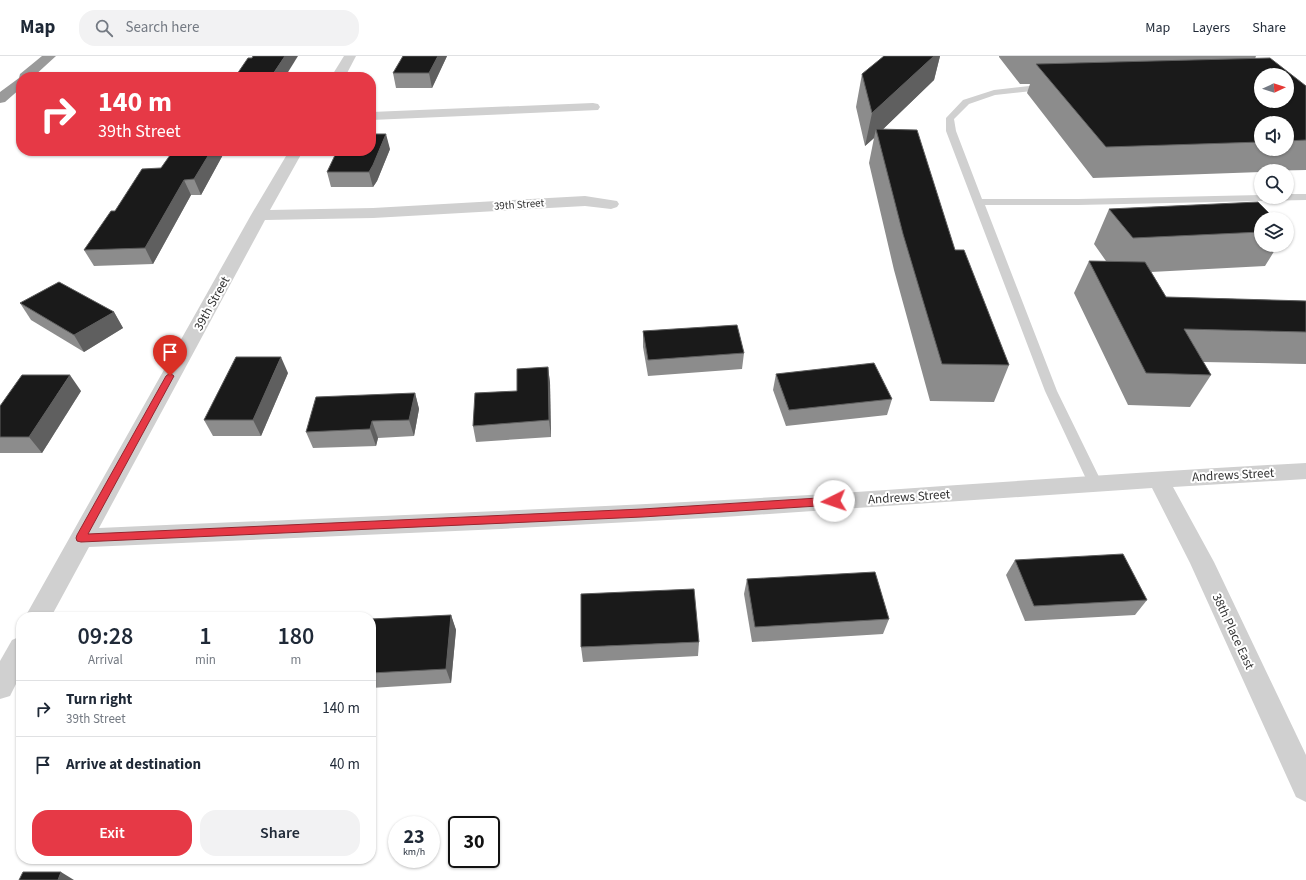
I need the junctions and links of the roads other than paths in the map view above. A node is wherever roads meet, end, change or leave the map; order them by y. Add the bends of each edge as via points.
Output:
1 (50, 56) edge
2 (350, 56) edge
3 (31, 72) edge
4 (341, 72) edge
5 (16, 85) edge
6 (1058, 87) edge
7 (0, 99) edge
8 (593, 107) dead end
9 (376, 116) edge
10 (293, 156) edge
11 (1306, 197) edge
12 (979, 202) junction
13 (611, 204) dead end
14 (259, 214) junction
15 (1306, 470) edge
16 (1158, 478) junction
17 (1094, 483) junction
18 (81, 538) junction
19 (41, 612) edge
20 (16, 657) edge
21 (0, 687) edge
22 (1306, 786) edge

1 - 3 highway
2 - 4 street
5 - 7 highway
6 - 12 lane via 994,93 966,102 950,118 951,131
8 - 9 street
10 - 14 street, 39th Street
11 - 12 lane
12 - 17 lane via 1051,391
13 - 14 street, 39th Street via 585,201 373,213
14 - 18 street, 39th Street
15 - 16 street, Andrews Street
16 - 17 street, Andrews Street
16 - 22 street, 38th Place East via 1202,562
17 - 18 street, Andrews Street via 642,513
18 - 19 street, 39th Street
20 - 21 street

